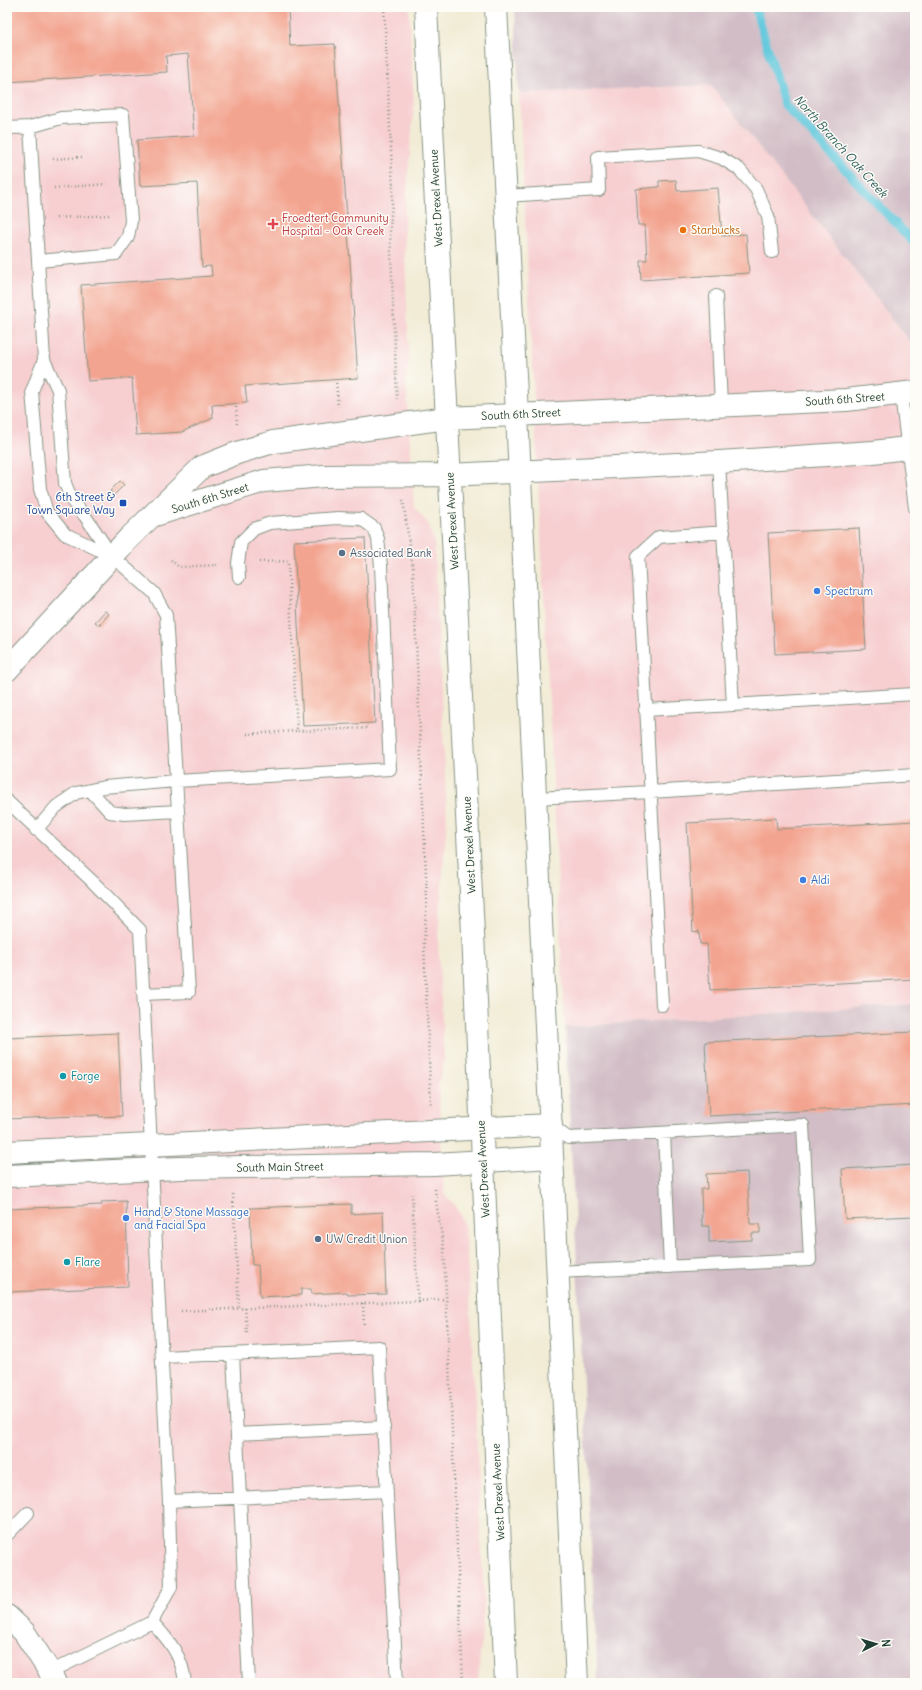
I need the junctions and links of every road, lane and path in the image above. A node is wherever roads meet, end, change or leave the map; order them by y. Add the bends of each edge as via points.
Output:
1 (384, 7) edge
2 (426, 7) edge
3 (496, 7) edge
4 (30, 127) junction
5 (7, 128) edge
6 (82, 157) dead end
7 (32, 160) junction
8 (128, 183) junction
9 (34, 189) junction
10 (505, 196) junction
11 (131, 213) junction
12 (36, 219) junction
13 (772, 252) dead end
14 (38, 261) junction
15 (716, 296) dead end
16 (44, 360) junction
17 (396, 373) dead end
18 (336, 380) dead end
19 (908, 393) edge
20 (236, 403) dead end
21 (721, 405) junction
22 (338, 408) dead end
23 (517, 414) junction
24 (447, 418) junction
25 (237, 427) dead end
26 (912, 448) edge
27 (720, 462) junction
28 (519, 472) junction
29 (449, 475) junction
30 (915, 508) edge
31 (152, 516) junction
32 (405, 516) dead end
33 (724, 532) junction
34 (112, 556) junction
35 (170, 560) dead end
36 (255, 562) dead end
37 (220, 565) dead end
38 (239, 577) dead end
39 (7, 670) edge
40 (915, 694) edge
41 (733, 706) junction
42 (646, 710) junction
43 (367, 728) dead end
44 (297, 731) junction
45 (247, 734) dead end
46 (915, 775) edge
47 (176, 781) junction
48 (90, 790) junction
49 (650, 792) junction
50 (536, 798) junction
51 (7, 801) edge
52 (178, 811) junction
53 (36, 830) junction
54 (143, 994) junction
55 (662, 1005) dead end
56 (429, 1078) dead end
57 (551, 1125) junction
58 (481, 1128) junction
59 (664, 1133) junction
60 (568, 1138) junction
61 (150, 1146) junction
62 (7, 1152) edge
63 (552, 1157) junction
64 (483, 1161) junction
65 (152, 1169) junction
66 (7, 1176) edge
67 (233, 1194) dead end
68 (412, 1194) dead end
69 (436, 1202) dead end
70 (670, 1267) junction
71 (557, 1272) junction
72 (446, 1299) junction
73 (418, 1301) junction
74 (239, 1308) junction
75 (180, 1311) dead end
76 (233, 1354) junction
77 (162, 1357) junction
78 (384, 1427) junction
79 (237, 1434) junction
80 (387, 1491) junction
81 (240, 1498) junction
82 (169, 1501) junction
83 (28, 1513) dead end
84 (7, 1535) edge
85 (7, 1616) edge
86 (152, 1622) junction
87 (53, 1678) edge
88 (185, 1683) edge
89 (249, 1683) edge
90 (397, 1683) edge
91 (464, 1683) edge
92 (506, 1683) edge
93 (577, 1683) edge

1 - 17 path via 393,190 390,229
2 - 24 street, West Drexel Avenue
3 - 10 street
4 - 5 lane
4 - 7 lane
4 - 8 lane via 61,118 123,115
6 - 7 path
7 - 9 lane
8 - 9 path
8 - 11 lane
9 - 12 lane
10 - 13 lane via 600,190 598,157 698,150 721,158 739,169 756,189 768,216
10 - 23 street
11 - 12 path
11 - 14 lane via 128,237 116,254
12 - 14 lane
14 - 16 lane
15 - 21 lane
16 - 34 lane via 58,390 65,483 72,501
16 - 34 lane via 32,391 40,489 47,512 65,534
18 - 22 path
19 - 21 street, South 6th Street via 846,400
19 - 26 lane
20 - 25 path
21 - 23 street, South 6th Street
23 - 24 street, South 6th Street
23 - 28 street
24 - 29 street, West Drexel Avenue
24 - 31 street, South 6th Street via 273,442 237,453 202,467
26 - 27 street, South 6th Street
26 - 30 lane
27 - 28 street, South 6th Street
27 - 33 lane
28 - 29 street, South 6th Street
28 - 50 street
29 - 31 street, South 6th Street via 324,476 264,481
29 - 58 street, West Drexel Avenue
31 - 34 street, South 6th Street
32 - 56 path via 413,569 427,898 424,943
33 - 41 lane
33 - 42 lane via 659,537 638,556
34 - 39 street, South 6th Street
34 - 47 lane via 154,593 166,615
35 - 37 path via 179,567
36 - 44 path via 288,561
38 - 47 lane via 240,542 254,529 270,523 338,518 361,520 374,528 381,566 390,769
40 - 41 lane
41 - 42 lane
42 - 49 lane
43 - 44 path
44 - 45 path
46 - 49 lane
47 - 48 lane
47 - 52 lane
48 - 52 lane via 110,812 124,814
48 - 53 lane via 76,793 56,807
49 - 50 lane
49 - 55 lane
50 - 57 street
51 - 53 lane
52 - 54 lane via 189,992
53 - 54 lane via 92,881 140,930
54 - 61 lane
57 - 58 street
57 - 60 lane
57 - 63 street
58 - 61 street
58 - 64 street, West Drexel Avenue
59 - 60 lane
59 - 70 lane
59 - 70 lane via 803,1125 810,1260
60 - 63 lane
61 - 62 street
61 - 65 lane
63 - 64 street, South Main Street
63 - 71 street
64 - 65 street, South Main Street
64 - 92 street, West Drexel Avenue
65 - 66 street, South Main Street
65 - 77 lane
67 - 74 path
68 - 73 path
69 - 72 path via 444,1248
70 - 71 lane
71 - 93 street
72 - 73 path
72 - 91 path
73 - 74 path
74 - 75 path
76 - 77 lane
76 - 78 lane via 379,1347
76 - 79 lane
77 - 82 lane
78 - 79 lane
78 - 80 lane
79 - 81 lane
80 - 81 lane
80 - 90 lane
81 - 82 lane
81 - 89 lane
82 - 86 lane via 171,1587
83 - 84 lane
85 - 87 street via 24,1632
86 - 87 lane
86 - 88 lane via 172,1644 184,1669

